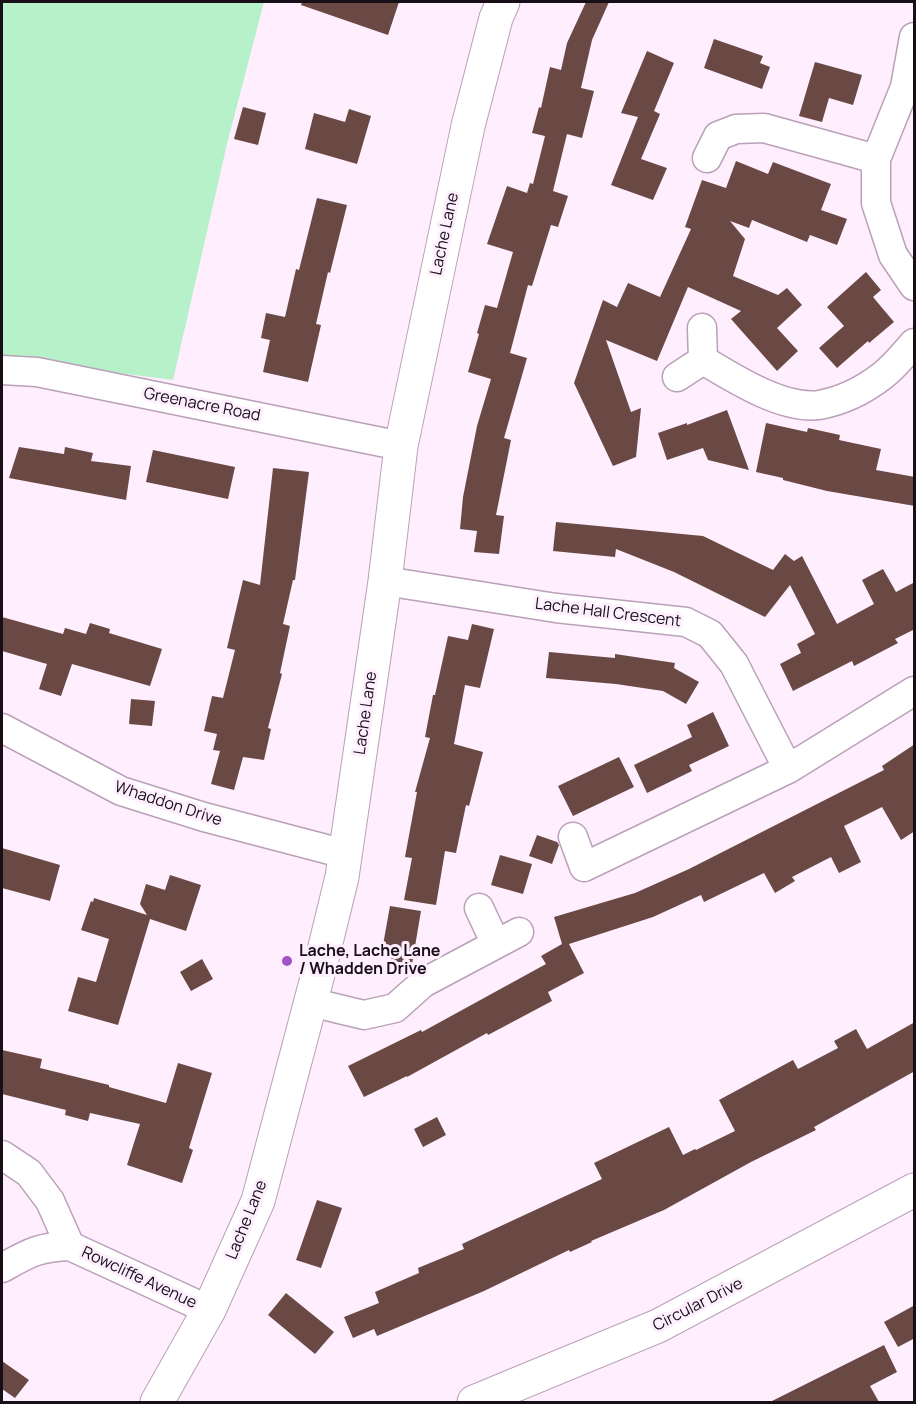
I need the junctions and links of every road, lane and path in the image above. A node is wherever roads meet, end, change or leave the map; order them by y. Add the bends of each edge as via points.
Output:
1 (503, 2) edge
2 (915, 37) edge
3 (711, 136) dead end
4 (876, 159) junction
5 (915, 286) edge
6 (702, 328) dead end
7 (915, 343) edge
8 (703, 360) junction
9 (2, 369) edge
10 (677, 377) dead end
11 (401, 446) junction
12 (385, 581) junction
13 (915, 691) edge
14 (2, 728) edge
15 (788, 769) junction
16 (573, 837) dead end
17 (345, 855) junction
18 (479, 908) dead end
19 (310, 1002) junction
20 (2, 1155) edge
21 (915, 1190) edge
22 (70, 1246) junction
23 (2, 1268) edge
24 (208, 1310) junction
25 (157, 1402) edge
26 (474, 1402) edge

1 - 11 street, Lache Lane via 468,126
2 - 4 street via 905,87
3 - 4 street via 736,129 764,128
4 - 5 street via 876,203 893,255
6 - 8 street
7 - 8 street via 884,375 860,391 819,405 795,404 775,397
8 - 10 street
9 - 11 street, Greenacre Road via 37,372
11 - 12 street, Lache Lane
12 - 15 street, Lache Hall Crescent via 556,608 686,622 710,634 734,664
12 - 17 street, Lache Lane
13 - 15 street
14 - 17 street, Whaddon Drive via 121,791
15 - 16 street via 585,867
17 - 19 street, Lache Lane
18 - 19 street via 507,938 423,983 395,1008 364,1015
19 - 24 street, Lache Lane via 258,1201
20 - 22 street via 29,1173 50,1202
21 - 26 street, Circular Drive via 658,1326
22 - 23 street, Rowcliffe Avenue via 46,1247
22 - 24 street, Rowcliffe Avenue
24 - 25 street, Lache Lane

